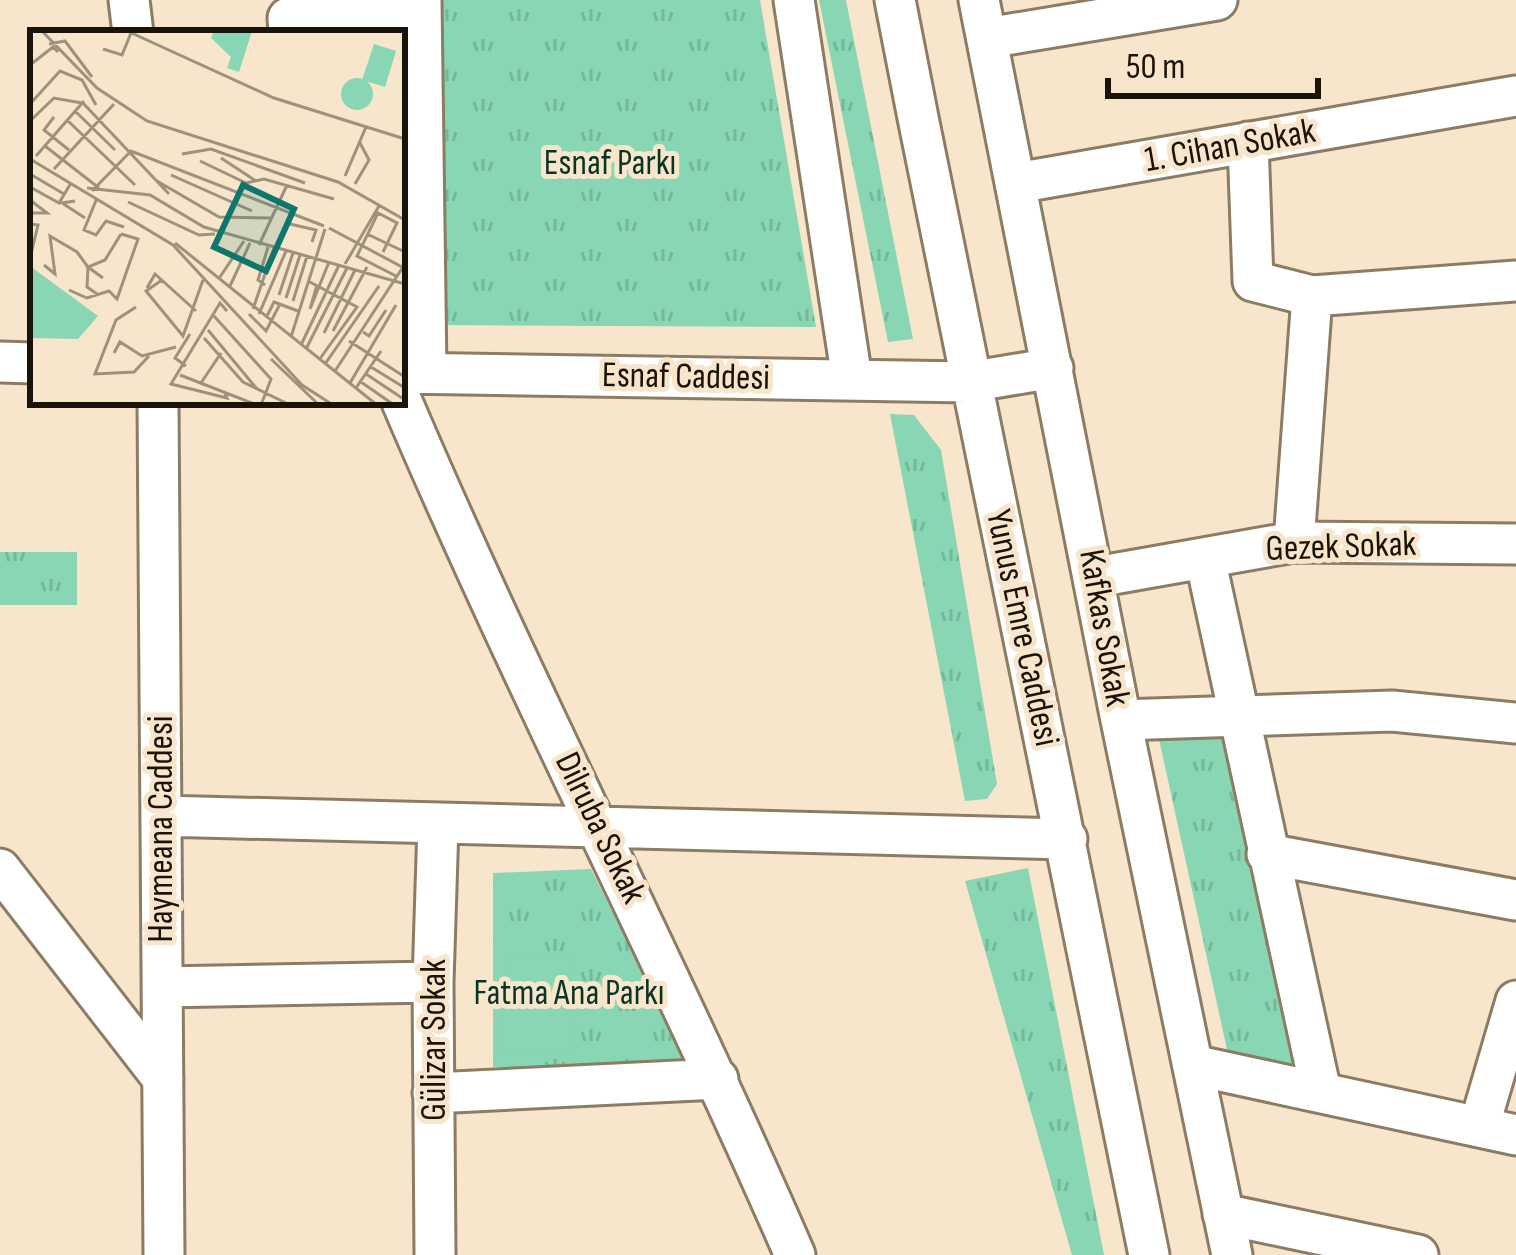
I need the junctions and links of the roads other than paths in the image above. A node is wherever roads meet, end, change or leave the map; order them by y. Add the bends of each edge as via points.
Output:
1 (129, 0) edge
2 (794, 0) edge
3 (895, 0) edge
4 (1217, 0) edge
5 (421, 7) edge
6 (983, 19) edge
7 (133, 30) edge
8 (289, 30) edge
9 (1516, 96) edge
10 (1248, 142) junction
11 (1016, 183) junction
12 (413, 260) edge
13 (1516, 281) edge
14 (1312, 296) junction
15 (1053, 368) junction
16 (852, 379) junction
17 (969, 382) junction
18 (410, 383) edge
19 (158, 405) edge
20 (1294, 542) junction
21 (1516, 544) edge
22 (1204, 558) junction
23 (1096, 578) junction
24 (1238, 719) junction
25 (1120, 720) junction
26 (1516, 723) edge
27 (161, 816) junction
28 (438, 825) junction
29 (600, 826) junction
30 (1067, 838) junction
31 (1268, 854) junction
32 (0, 869) edge
33 (1516, 900) edge
34 (433, 982) junction
35 (162, 987) junction
36 (1516, 1001) edge
37 (1507, 1054) edge
38 (1193, 1064) junction
39 (163, 1079) junction
40 (718, 1079) junction
41 (1321, 1092) junction
42 (433, 1094) junction
43 (1497, 1131) edge
44 (1223, 1214) junction
45 (164, 1255) edge
46 (435, 1255) edge
47 (795, 1255) edge
48 (1149, 1255) edge
49 (1232, 1255) edge
50 (1418, 1255) edge

1 - 7 street
2 - 16 street
3 - 17 street, Yunus Emre Caddesi
4 - 6 street
5 - 8 street via 288,18
5 - 12 street
6 - 11 street, Kafkas Sokak
9 - 10 street, 1. Cihan Sokak
10 - 11 street, 1. Cihan Sokak
10 - 14 street via 1253,281
11 - 15 street, Kafkas Sokak
12 - 18 street
13 - 14 street
14 - 20 street
15 - 17 street, Esnaf Caddesi
15 - 23 street, Kafkas Sokak
16 - 17 street, Esnaf Caddesi
16 - 18 street, Esnaf Caddesi
17 - 30 street, Yunus Emre Caddesi
18 - 29 street, Dilruba Sokak via 470,561
19 - 27 street, Haymeana Caddesi
20 - 21 street, Gezek Sokak
20 - 22 street, Gezek Sokak
22 - 23 street, Gezek Sokak
22 - 24 street
23 - 25 street, Kafkas Sokak
24 - 25 street
24 - 26 street via 1392,711
24 - 31 street
25 - 38 street, Kafkas Sokak
27 - 28 street
27 - 35 street, Haymeana Caddesi
28 - 29 street
28 - 34 street, Gülizar Sokak
29 - 30 street
29 - 40 street, Dilruba Sokak
30 - 48 street, Yunus Emre Caddesi
31 - 33 street
31 - 41 street
32 - 39 street
34 - 35 street
34 - 42 street, Gülizar Sokak
35 - 39 street, Haymeana Caddesi
36 - 37 street
37 - 43 street
38 - 41 street
38 - 44 street, Kafkas Sokak
39 - 45 street, Haymeana Caddesi
40 - 42 street
40 - 47 street, Dilruba Sokak
41 - 43 street
42 - 46 street, Gülizar Sokak
44 - 49 street, Kafkas Sokak
44 - 50 street

